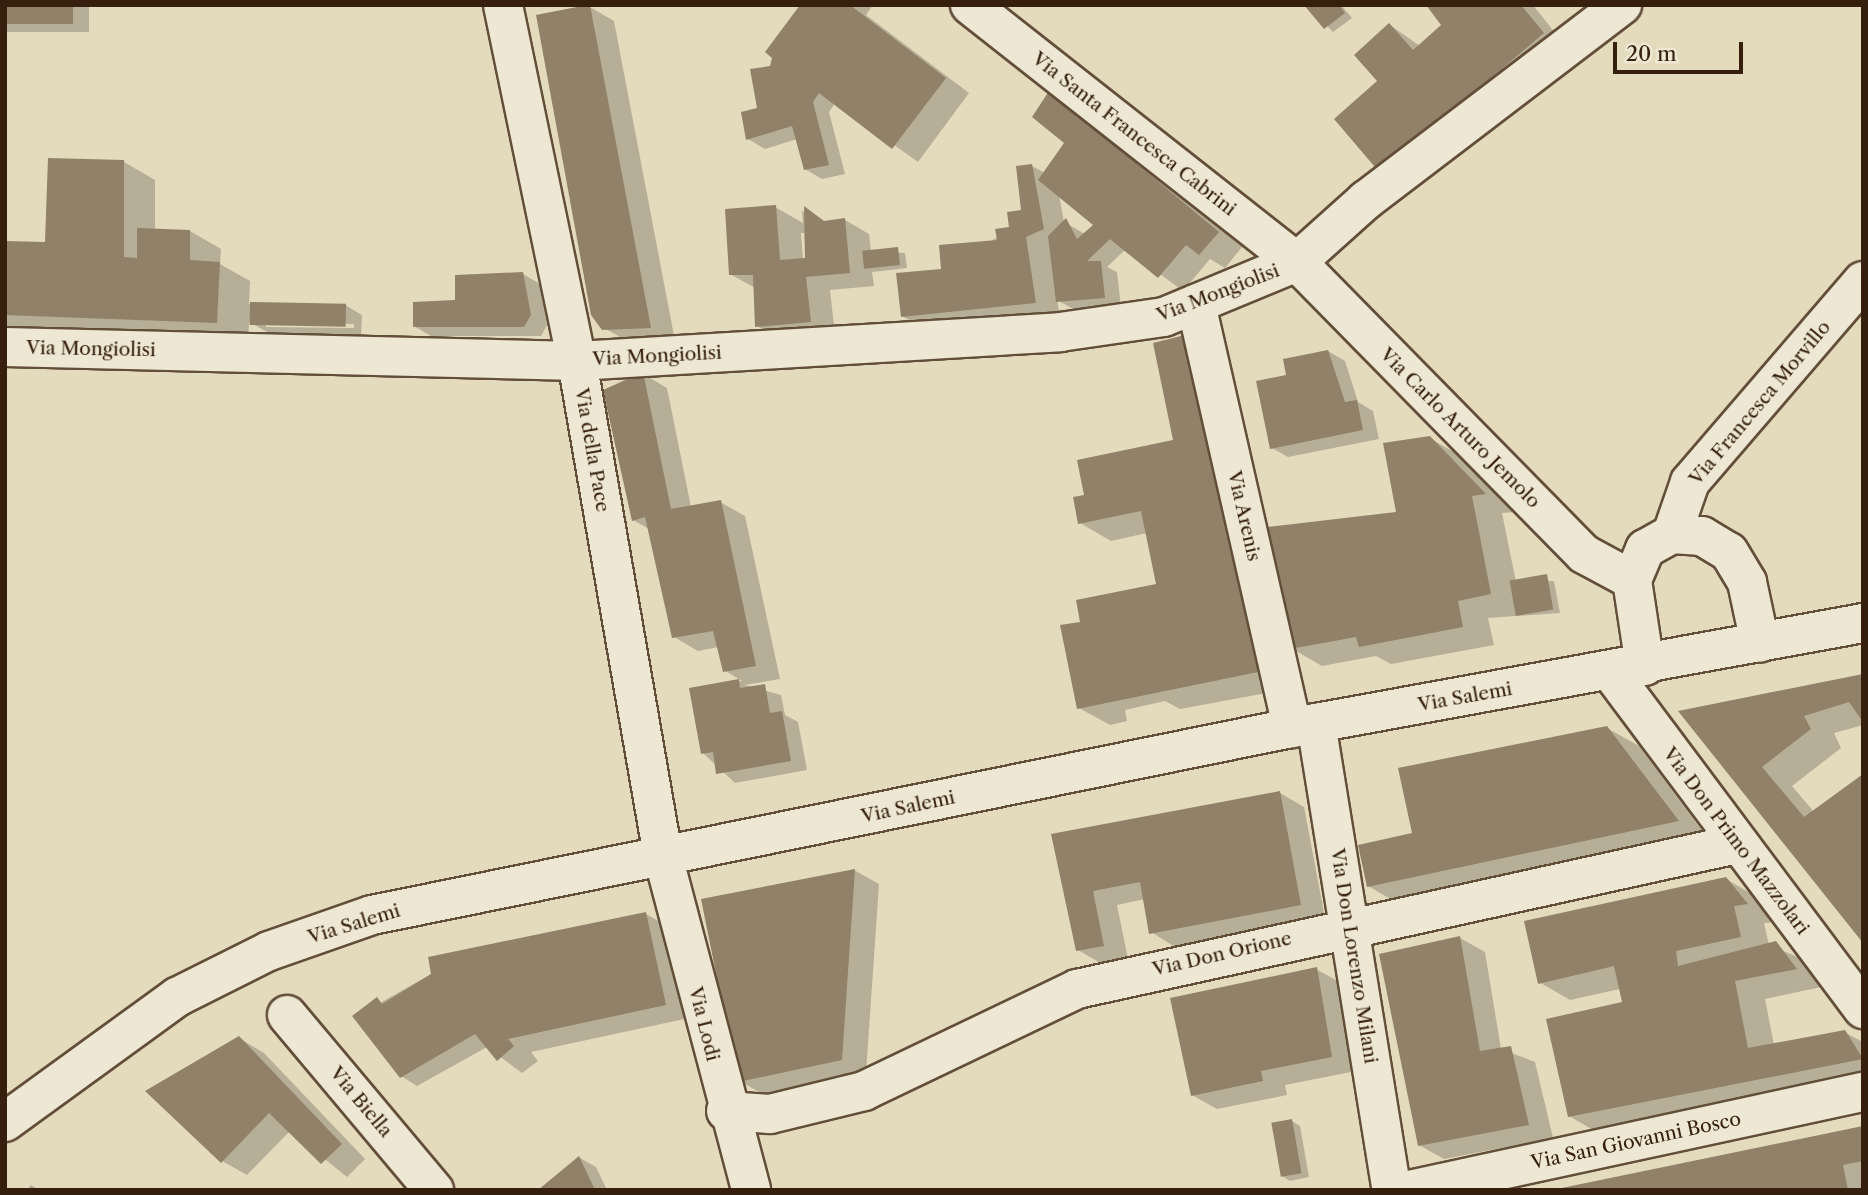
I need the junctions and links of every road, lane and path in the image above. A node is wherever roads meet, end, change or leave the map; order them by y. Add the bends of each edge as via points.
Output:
1 (503, 5) edge
2 (971, 5) edge
3 (1622, 5) edge
4 (1297, 262) junction
5 (1863, 281) edge
6 (1196, 304) junction
7 (5, 347) edge
8 (577, 361) junction
9 (1672, 534) junction
10 (1632, 580) junction
11 (1863, 623) edge
12 (1760, 643) junction
13 (1628, 669) junction
14 (1304, 725) junction
15 (1737, 844) junction
16 (663, 856) junction
17 (1349, 924) junction
18 (1863, 1009) edge
19 (287, 1015) dead end
20 (1863, 1092) edge
21 (726, 1111) junction
22 (5, 1122) edge
23 (434, 1190) edge
24 (751, 1190) edge
25 (1392, 1190) edge
26 (1409, 1190) edge

1 - 8 street, Via della Pace
2 - 4 street, Via Santa Francesca Cabrini
3 - 4 street, Via Mongiolisi via 1366,200
4 - 6 street, Via Mongiolisi
4 - 10 street, Via Carlo Arturo Jemolo via 1584,554
5 - 9 street, Via Francesca Morvillo via 1690,482
6 - 8 street, Via Mongiolisi via 1164,317 1060,332
6 - 14 street, Via Arenis
7 - 8 street, Via Mongiolisi
8 - 16 street, Via della Pace
9 - 10 street via 1645,550
9 - 12 street via 1702,536 1729,552 1747,582
10 - 13 street
11 - 12 street, Via Salemi
12 - 13 street, Via Salemi
13 - 14 street, Via Salemi
13 - 15 street, Via Don Primo Mazzolari
14 - 16 street, Via Salemi
14 - 17 street, Via Don Lorenzo Milani
15 - 17 street, Via Don Orione
15 - 18 street, Via Don Primo Mazzolari
16 - 21 street, Via Lodi
16 - 22 street, Via Salemi via 385,912 269,951 177,997
17 - 21 street, Via Don Orione via 1077,989 864,1091 770,1114
17 - 25 street, Via Don Lorenzo Milani
19 - 23 street, Via Biella
20 - 26 street, Via San Giovanni Bosco
21 - 24 street, Via Lodi

